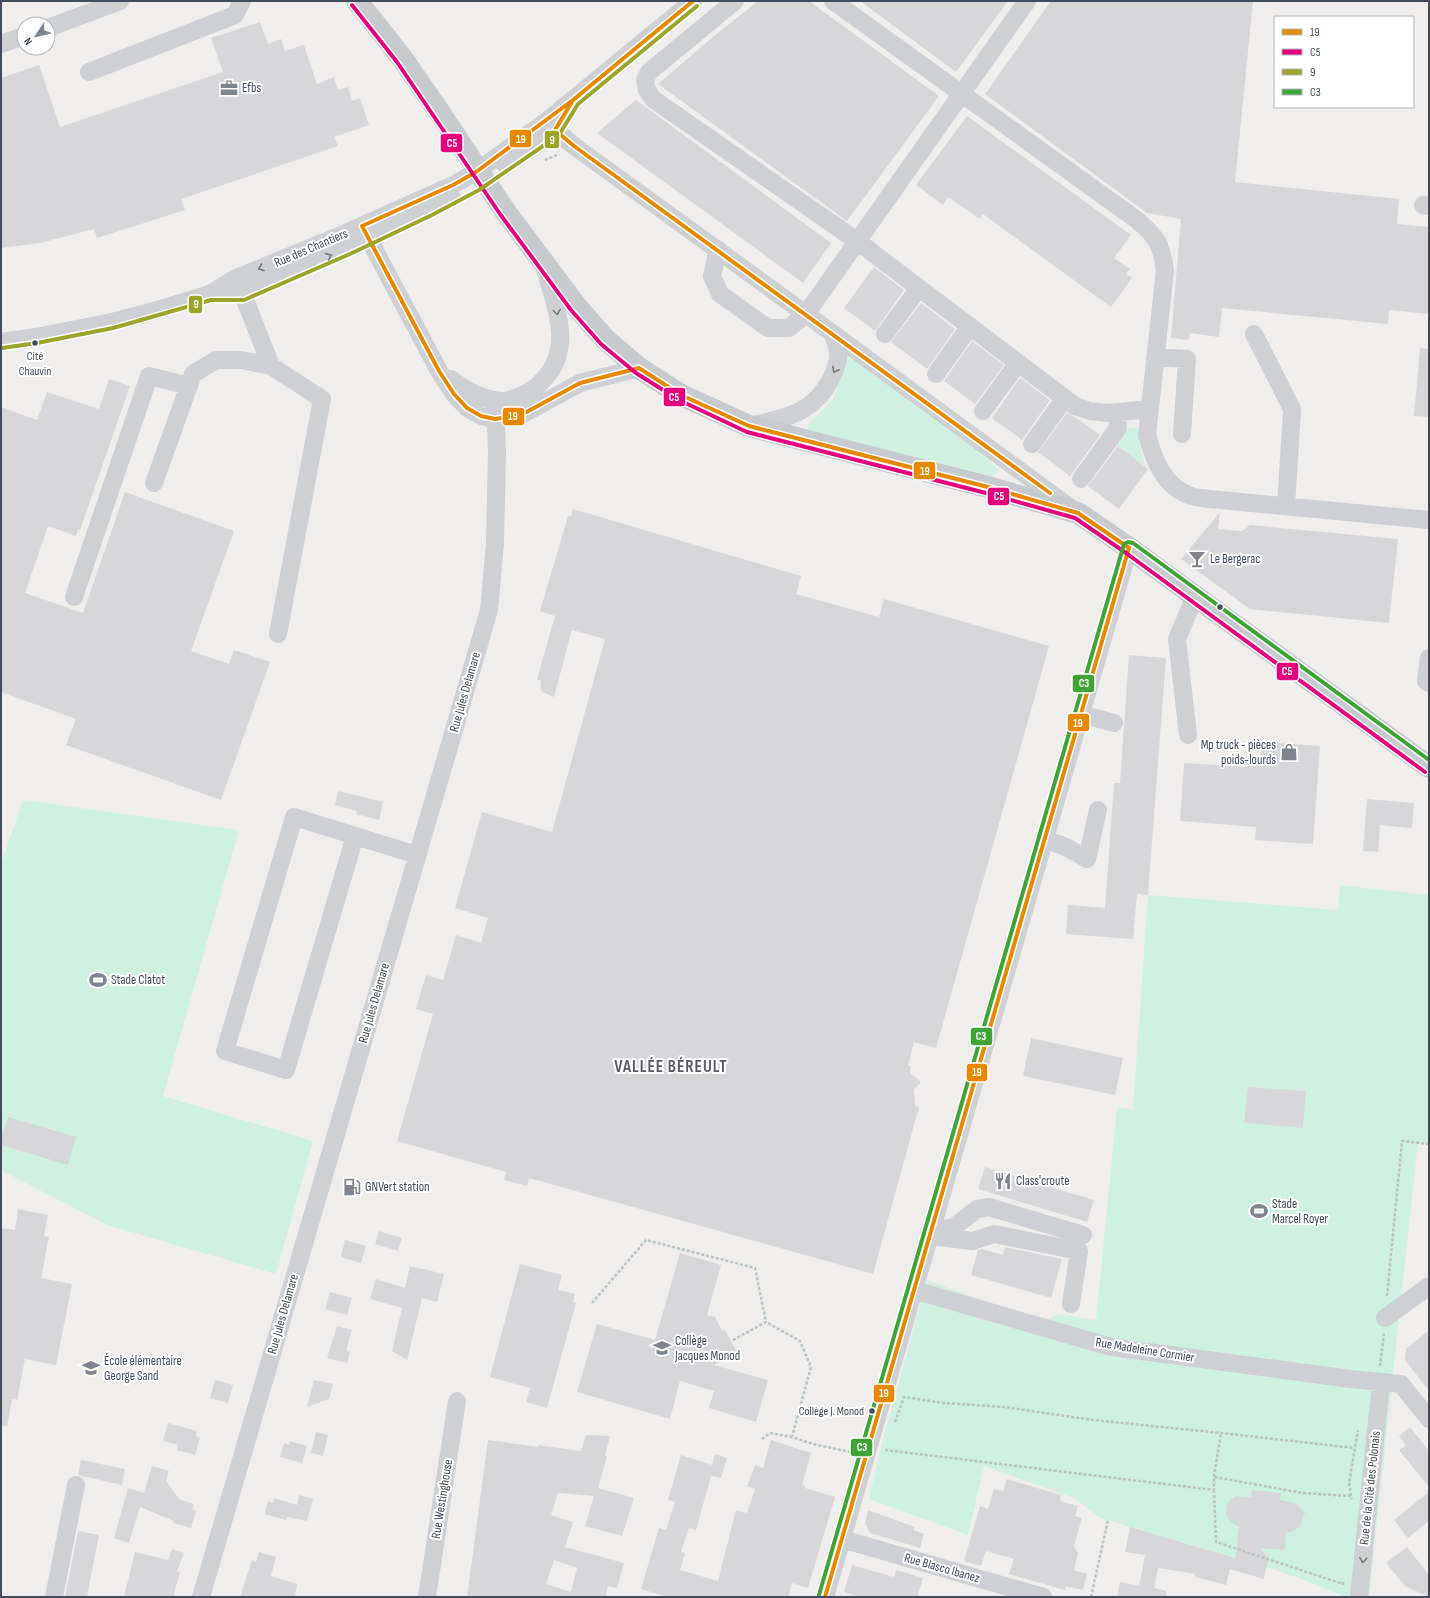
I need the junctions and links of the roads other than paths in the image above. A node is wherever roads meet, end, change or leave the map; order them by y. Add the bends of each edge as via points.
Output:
1 (120, 1) edge
2 (242, 1) edge
3 (357, 1) edge
4 (693, 1) edge
5 (735, 1) edge
6 (833, 1) edge
7 (1027, 1) edge
8 (56, 25) edge
9 (16, 39) edge
10 (1, 44) edge
11 (89, 72) dead end
12 (962, 94) junction
13 (551, 125) junction
14 (365, 232) junction
15 (857, 241) junction
16 (718, 250) junction
17 (543, 261) junction
18 (239, 286) junction
19 (919, 288) junction
20 (806, 314) junction
21 (970, 326) junction
22 (832, 333) junction
23 (885, 334) dead end
24 (1254, 334) dead end
25 (1, 342) edge
26 (1155, 357) junction
27 (1018, 363) junction
28 (271, 366) junction
29 (639, 368) junction
30 (439, 371) junction
31 (936, 374) dead end
32 (189, 386) junction
33 (1065, 398) junction
34 (495, 400) junction
35 (1150, 409) junction
36 (983, 412) dead end
37 (1117, 412) junction
38 (495, 418) junction
39 (749, 426) junction
40 (1182, 434) dead end
41 (1032, 444) dead end
42 (1081, 479) dead end
43 (154, 483) dead end
44 (1286, 506) junction
45 (1078, 514) junction
46 (1429, 520) edge
47 (1129, 548) junction
48 (1194, 596) junction
49 (74, 597) dead end
50 (278, 634) dead end
51 (1429, 658) edge
52 (1429, 683) edge
53 (1081, 714) junction
54 (1114, 723) dead end
55 (1188, 735) dead end
56 (1429, 767) edge
57 (1098, 810) dead end
58 (355, 836) junction
59 (1045, 839) junction
60 (417, 855) junction
61 (931, 1234) junction
62 (1083, 1235) dead end
63 (1429, 1286) edge
64 (914, 1290) junction
65 (1071, 1304) dead end
66 (1385, 1318) dead end
67 (1381, 1382) junction
68 (457, 1401) dead end
69 (1429, 1419) edge
70 (76, 1485) dead end
71 (842, 1540) junction
72 (1362, 1596) edge
73 (54, 1597) edge
74 (201, 1597) edge
75 (427, 1597) edge
76 (825, 1597) edge
77 (1043, 1597) edge

1 - 8 street
2 - 11 street via 235,15
3 - 17 main road, bridge via 402,58 505,211
4 - 13 street, Rue des Chantiers via 573,100
5 - 15 street via 649,72 645,80 648,90 653,99
6 - 12 street
7 - 12 street
9 - 10 street
12 - 15 street
12 - 26 street via 1152,232 1162,250 1165,270
13 - 14 street, Rue des Chantiers via 476,172
13 - 16 street via 574,146
14 - 18 street, Rue des Chantiers via 272,264
14 - 30 street
15 - 19 street
15 - 20 street
16 - 20 street
16 - 20 street via 712,276 720,294 768,328 789,328
17 - 29 main road via 576,306 605,339
17 -> 34 street via 557,308 560,343 554,364 542,383 523,396 502,402
18 - 25 street, Rue des Chantiers via 112,322
18 - 28 street
19 - 21 street
19 - 23 street
20 - 22 street
21 - 27 street
21 - 31 street
22 -> 39 street via 838,345 838,363 825,390 809,407 784,418
22 - 45 street
24 - 44 street via 1292,409
26 - 35 street
26 - 40 street via 1187,359
27 - 33 street
27 - 36 street
28 - 32 street via 241,360 216,360 193,374
28 - 50 street via 322,399
29 - 38 street via 580,383 521,415
29 - 39 main road via 681,395
30 - 34 street via 468,392
30 - 38 street via 467,408 481,416
32 - 43 street
32 - 49 street via 150,376
33 - 37 street via 1075,406 1090,412
33 - 41 street
34 - 38 street, Rue Jules Delamare
35 - 37 street
35 - 44 street via 1147,435 1151,452 1159,470 1173,486 1190,496
37 - 42 street via 1118,428
38 - 60 street, Rue Jules Delamare via 495,544 488,610
39 - 45 main road via 988,486
44 - 46 street
45 - 47 main road
47 - 48 main road
47 - 53 street
48 - 55 street via 1177,639
48 - 56 main road
51 - 52 street via 1426,681
53 - 54 street
53 - 59 street
57 - 59 street via 1087,859
58 - 58 street via 294,817 225,1051 286,1070
58 - 60 street
59 - 61 street
60 - 74 street, Rue Jules Delamare
61 - 62 street via 954,1227 977,1209 989,1207
61 - 64 street
61 - 65 street via 973,1241 994,1234 1079,1251
63 - 66 street
64 - 67 street, Rue Madeleine Cormier via 1111,1347
64 - 71 street
67 - 69 street, Rue Madeleine Cormier via 1401,1384
67 -> 72 street, Rue de la Cité des Polonais
68 - 75 street, Rue Westinghouse
70 - 73 street
71 - 76 street
71 - 77 street, Rue Blasco Ibanez

